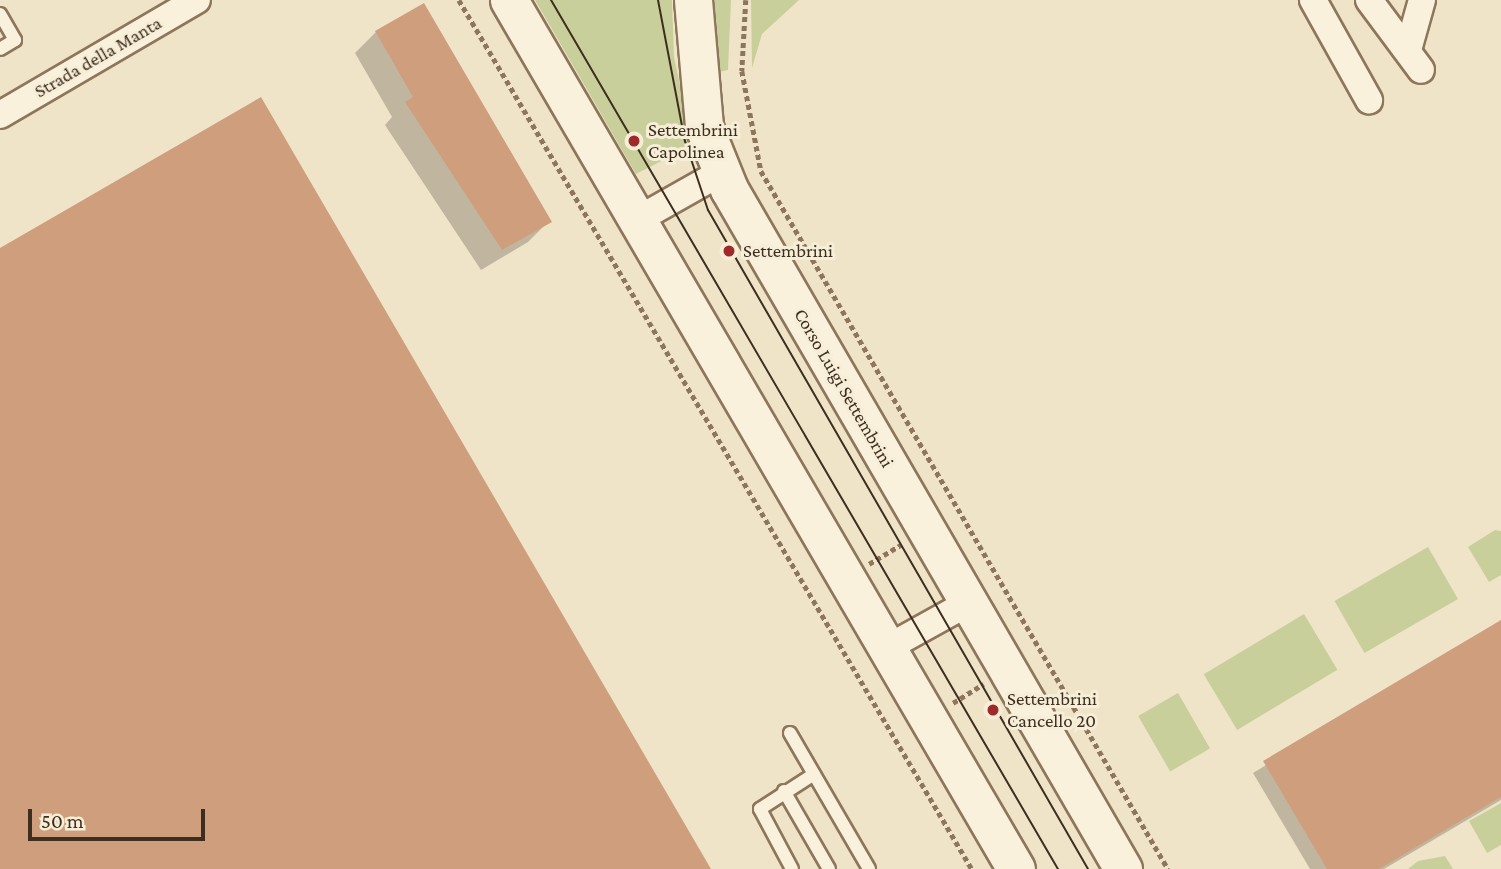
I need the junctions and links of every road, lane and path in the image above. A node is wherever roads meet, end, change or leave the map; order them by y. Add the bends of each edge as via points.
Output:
1 (197, 0) edge
2 (459, 0) edge
3 (509, 0) edge
4 (693, 0) edge
5 (746, 0) edge
6 (1313, 0) edge
7 (1369, 0) edge
8 (1422, 0) edge
9 (0, 14) edge
10 (0, 49) edge
11 (1369, 100) dead end
12 (0, 115) edge
13 (722, 172) junction
14 (637, 220) junction
15 (960, 512) junction
16 (927, 531) junction
17 (845, 577) junction
18 (812, 596) junction
19 (968, 603) junction
20 (887, 648) junction
21 (1041, 651) junction
22 (1007, 671) junction
23 (928, 718) junction
24 (790, 733) dead end
25 (895, 738) junction
26 (814, 774) junction
27 (784, 791) junction
28 (792, 869) edge
29 (829, 869) edge
30 (869, 869) edge
31 (972, 869) edge
32 (1016, 869) edge
33 (1123, 869) edge
34 (1168, 869) edge

1 - 12 street, Strada della Manta
2 - 18 path
3 - 14 main road
4 - 13 main road, Corso Luigi Settembrini via 704,127
5 - 15 path via 742,71 761,171
6 - 11 street
7 - 8 street via 1415,60
9 - 10 lane via 15,40
13 - 14 street
13 - 16 main road, Corso Luigi Settembrini
14 - 17 main road
15 - 16 path
15 - 21 path
16 - 17 path
16 - 19 main road, Corso Luigi Settembrini
17 - 18 path
17 - 20 main road
18 - 25 path
19 - 20 street
19 - 22 main road, Corso Luigi Settembrini
20 - 23 main road
21 - 22 path
21 - 34 path
22 - 23 path
22 - 33 main road, Corso Luigi Settembrini
23 - 25 path
23 - 32 main road
24 - 26 lane
25 - 31 path
26 - 27 lane
26 - 30 lane
27 - 28 lane via 760,809
27 - 29 lane

